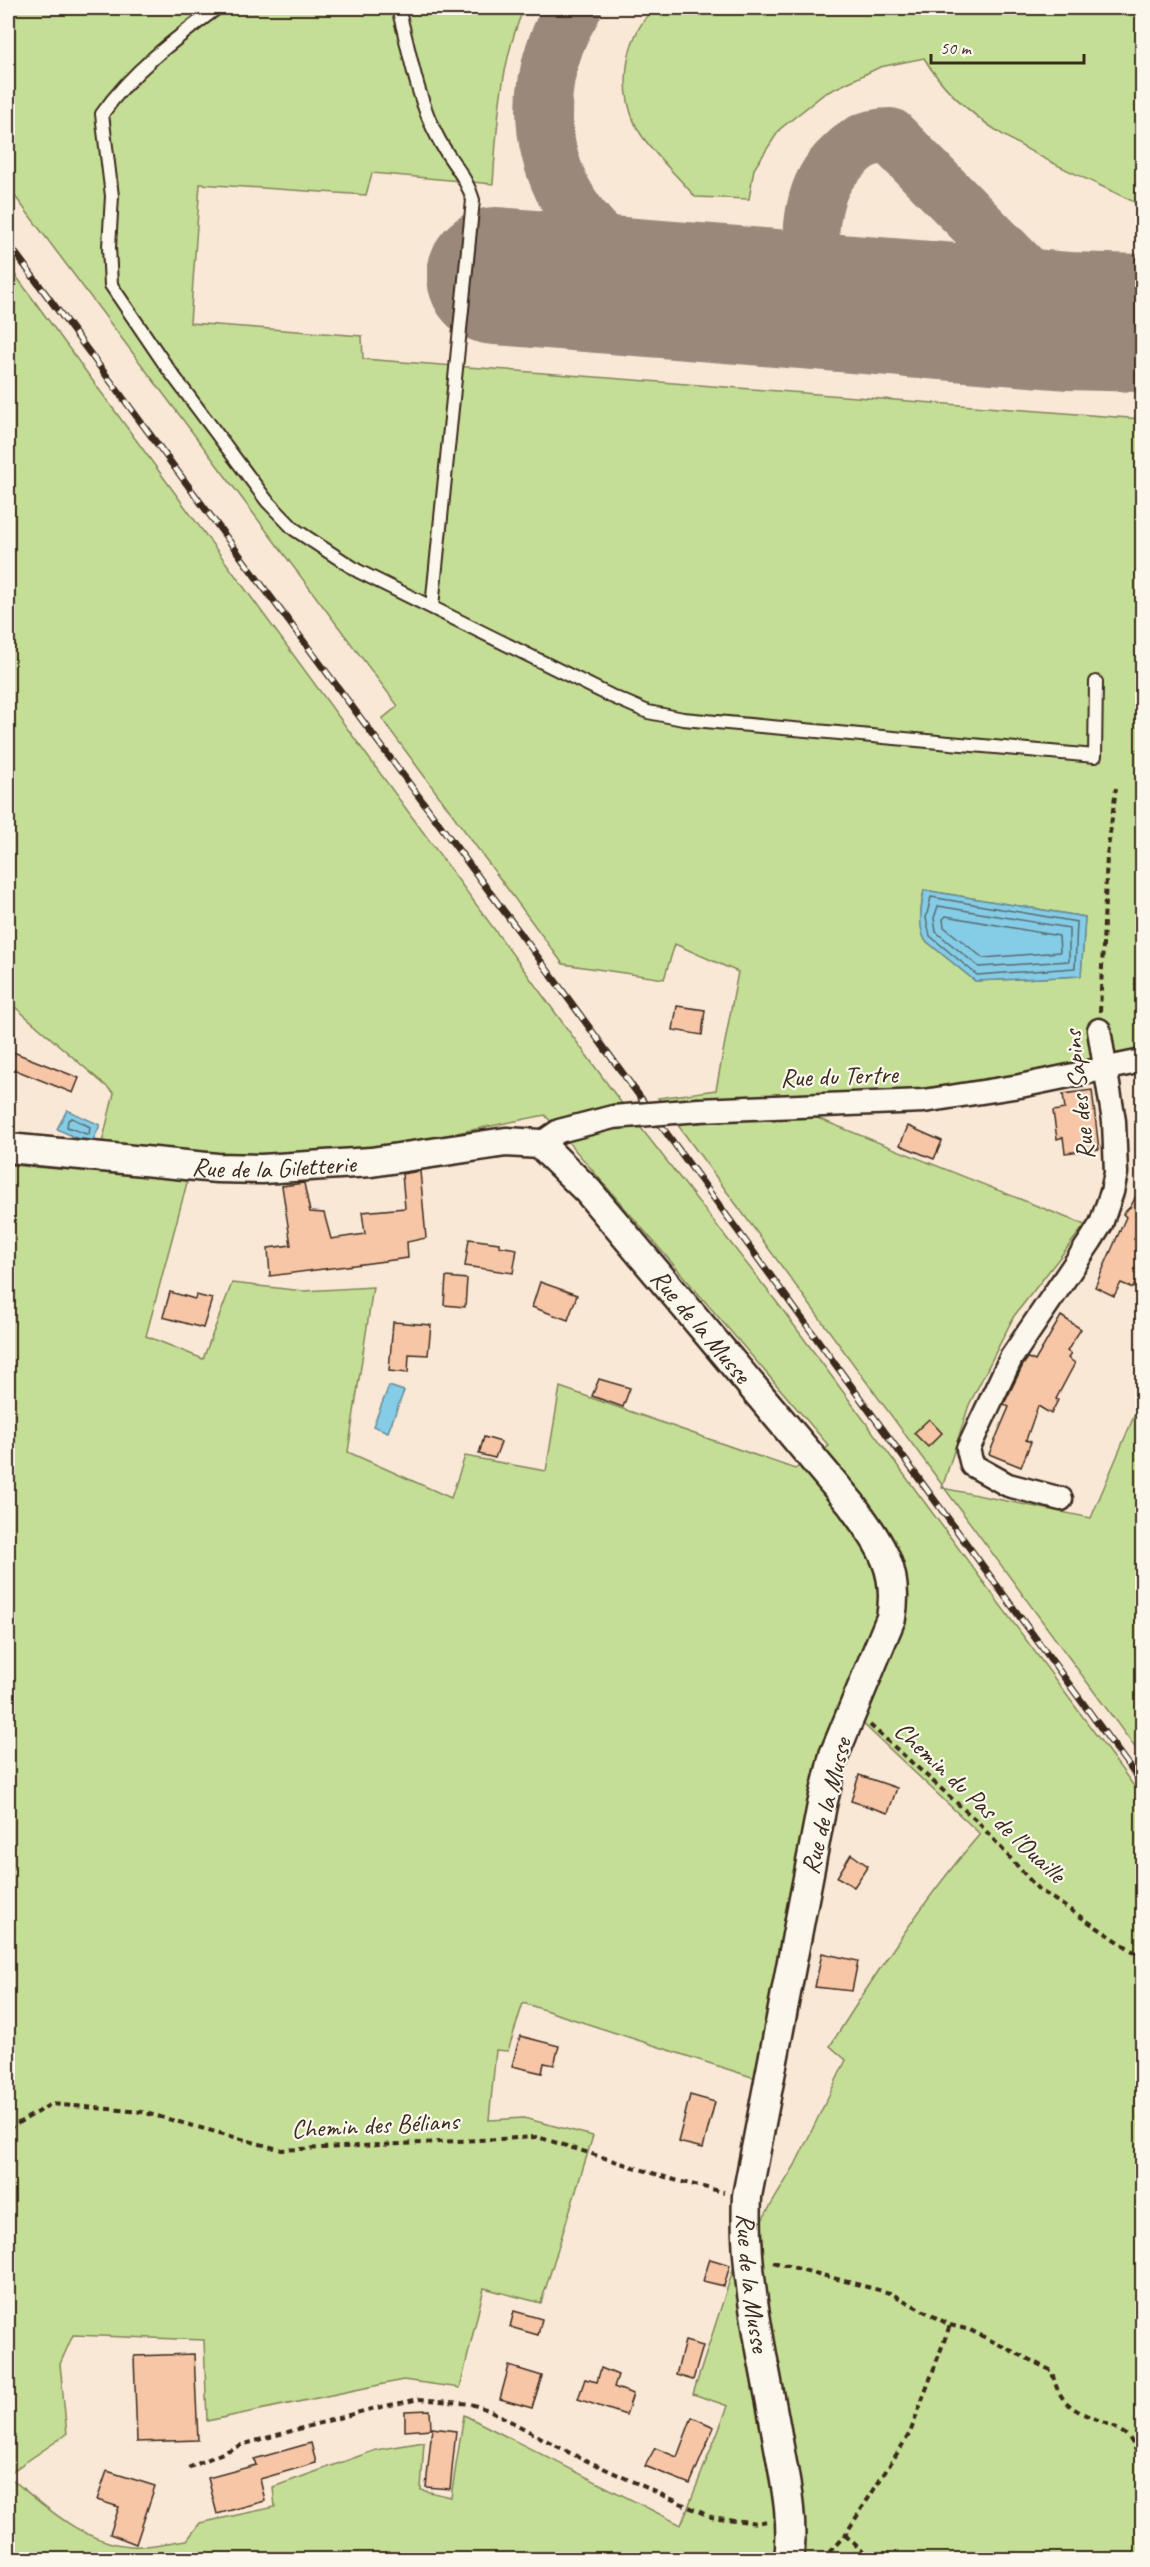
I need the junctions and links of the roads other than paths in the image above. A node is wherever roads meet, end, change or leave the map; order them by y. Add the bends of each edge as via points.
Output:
1 (217, 8) edge
2 (398, 8) edge
3 (432, 607) junction
4 (1096, 682) dead end
5 (1099, 1030) road end
6 (1143, 1061) edge
7 (1105, 1066) junction
8 (540, 1144) junction
9 (8, 1148) edge
10 (1061, 1499) dead end
11 (789, 2559) edge

1 - 3 lane via 118,91 102,114 112,196 111,285 159,357 267,501 294,529 358,570
2 - 3 lane via 427,112 473,200
3 - 4 lane via 611,696 648,712 683,719 1095,756
5 - 7 street, Rue des Sapins
6 - 7 street, Rue du Tertre
7 - 8 street, Rue du Tertre, bridge via 1020,1086 924,1101 613,1117 559,1131
7 - 10 street, Rue des Sapins via 1116,1146 1116,1173 1107,1209 1091,1240 1011,1358 968,1449 972,1465 1008,1485
8 - 9 street, Rue de la Giletterie via 507,1142 371,1162 262,1169
8 - 11 street, Rue de la Musse via 588,1191 851,1504 887,1558 893,1575 895,1598 891,1618 834,1755 822,1805 747,2196 746,2254 792,2517

